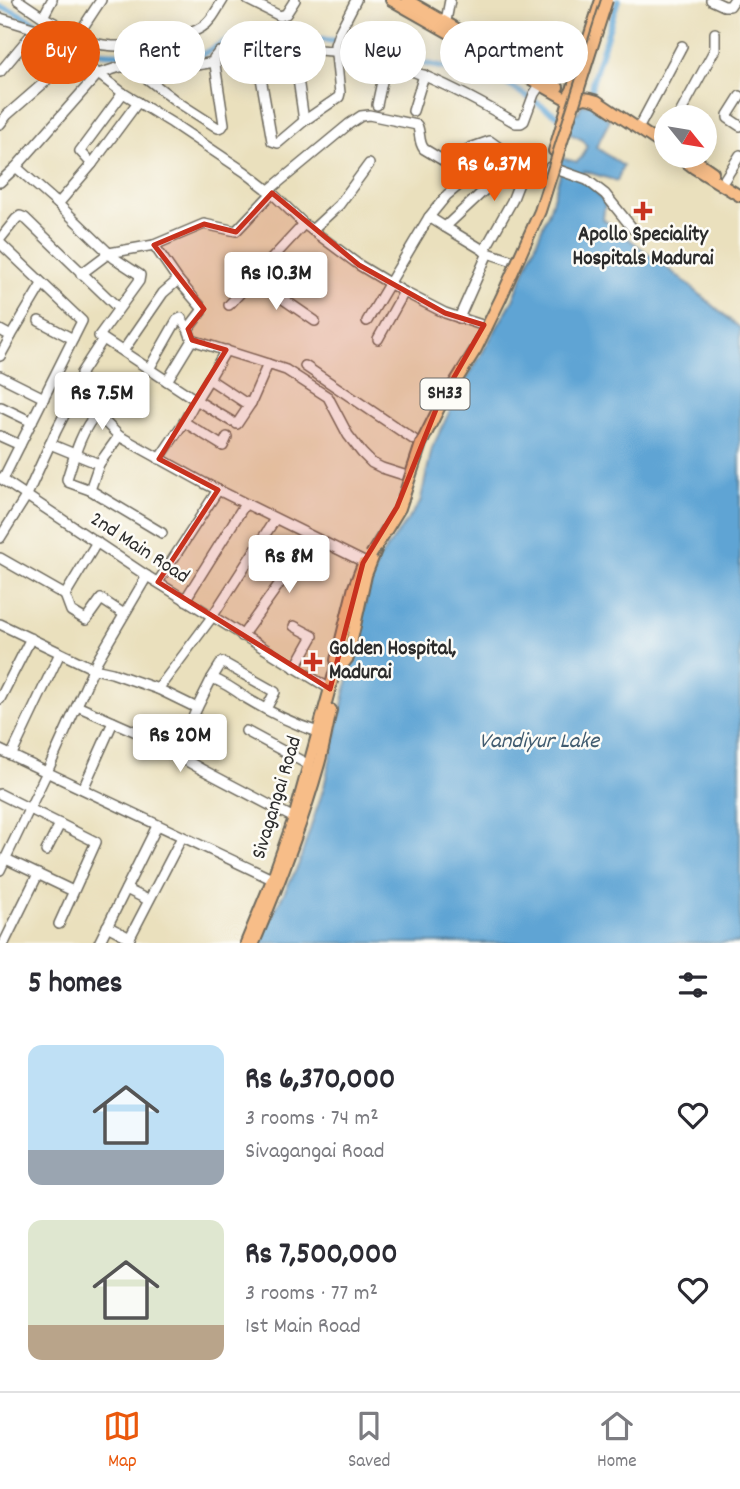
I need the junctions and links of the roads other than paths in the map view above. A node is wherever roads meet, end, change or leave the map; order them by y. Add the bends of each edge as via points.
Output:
1 (18, 0) edge
2 (52, 0) edge
3 (101, 0) edge
4 (223, 0) edge
5 (248, 0) edge
6 (295, 0) edge
7 (356, 0) edge
8 (391, 0) edge
9 (407, 0) edge
10 (450, 0) edge
11 (605, 0) edge
12 (711, 0) edge
13 (734, 0) edge
14 (43, 17) junction
15 (0, 18) edge
16 (48, 21) edge
17 (87, 21) edge
18 (446, 21) edge
19 (440, 23) edge
20 (21, 24) edge
21 (440, 24) edge
22 (715, 33) dead end
23 (100, 44) edge
24 (682, 46) dead end
25 (21, 47) edge
26 (326, 48) edge
27 (335, 48) junction
28 (340, 49) edge
29 (219, 52) edge
30 (215, 62) junction
31 (205, 64) edge
32 (0, 72) edge
33 (100, 76) edge
34 (426, 76) edge
35 (43, 84) edge
36 (89, 84) edge
37 (154, 84) edge
38 (262, 84) edge
39 (298, 84) edge
40 (382, 84) edge
41 (421, 84) edge
42 (530, 84) edge
43 (552, 84) edge
44 (537, 89) junction
45 (123, 93) junction
46 (740, 96) edge
47 (579, 100) junction
48 (138, 102) junction
49 (377, 105) dead end
50 (685, 105) edge
51 (413, 111) dead end
52 (303, 121) junction
53 (0, 124) edge
54 (740, 126) edge
55 (640, 127) junction
56 (654, 135) edge
57 (496, 146) junction
58 (740, 155) edge
59 (512, 157) junction
60 (92, 164) junction
61 (369, 164) dead end
62 (526, 164) junction
63 (16, 167) junction
64 (454, 167) junction
65 (699, 168) edge
66 (705, 168) edge
67 (551, 170) junction
68 (470, 176) junction
69 (0, 182) edge
70 (723, 182) junction
71 (740, 190) edge
72 (270, 192) junction
73 (740, 196) edge
74 (58, 204) junction
75 (429, 217) junction
76 (308, 227) junction
77 (445, 227) junction
78 (633, 229) dead end
79 (0, 241) edge
80 (155, 245) junction
81 (486, 252) junction
82 (109, 253) junction
83 (513, 261) junction
84 (81, 274) junction
85 (254, 279) junction
86 (178, 280) junction
87 (42, 284) junction
88 (389, 284) junction
89 (404, 292) junction
90 (229, 304) dead end
91 (118, 309) junction
92 (458, 318) junction
93 (39, 321) dead end
94 (315, 321) dead end
95 (367, 321) dead end
96 (486, 326) junction
97 (188, 329) junction
98 (0, 330) edge
99 (11, 336) junction
100 (73, 339) junction
101 (103, 339) junction
102 (379, 339) dead end
103 (192, 340) junction
104 (226, 350) junction
105 (124, 351) junction
106 (0, 356) edge
107 (268, 364) junction
108 (305, 366) dead end
109 (149, 369) junction
110 (0, 376) edge
111 (209, 379) junction
112 (167, 381) junction
113 (139, 389) dead end
114 (44, 398) junction
115 (196, 400) junction
116 (251, 403) junction
117 (1, 407) edge
118 (97, 414) junction
119 (32, 422) junction
120 (184, 422) junction
121 (0, 436) edge
122 (119, 436) junction
123 (227, 437) dead end
124 (419, 443) junction
125 (50, 444) junction
126 (20, 445) junction
127 (75, 455) junction
128 (159, 459) junction
129 (99, 464) junction
130 (407, 476) junction
131 (1, 479) edge
132 (90, 490) junction
133 (218, 490) junction
134 (27, 495) junction
135 (246, 504) junction
136 (275, 519) junction
137 (162, 533) dead end
138 (0, 538) edge
139 (312, 538) junction
140 (97, 542) junction
141 (368, 557) junction
142 (0, 558) edge
143 (147, 576) junction
144 (158, 582) junction
145 (65, 595) junction
146 (185, 600) junction
147 (124, 614) junction
148 (212, 617) junction
149 (0, 624) edge
150 (294, 626) dead end
151 (242, 636) junction
152 (31, 638) junction
153 (60, 653) junction
154 (341, 662) junction
155 (295, 668) junction
156 (94, 669) junction
157 (212, 678) junction
158 (158, 689) junction
159 (330, 689) junction
160 (0, 699) edge
161 (77, 706) junction
162 (197, 708) junction
163 (266, 709) junction
164 (113, 722) junction
165 (246, 731) dead end
166 (318, 732) junction
167 (0, 750) edge
168 (12, 754) junction
169 (177, 756) junction
170 (309, 765) junction
171 (47, 772) junction
172 (83, 789) junction
173 (0, 794) edge
174 (30, 809) junction
175 (294, 818) junction
176 (60, 824) junction
177 (157, 825) junction
178 (182, 837) junction
179 (46, 851) dead end
180 (6, 859) junction
181 (0, 871) edge
182 (38, 874) junction
183 (276, 881) junction
184 (126, 889) junction
185 (73, 891) junction
186 (148, 901) junction
187 (59, 924) dead end
188 (107, 926) junction
189 (128, 941) edge
190 (4, 943) edge
191 (99, 943) edge
192 (246, 943) edge
193 (254, 943) edge

1 - 14 street
2 - 14 street
3 - 17 street
4 - 23 street via 203,26 172,39
5 - 6 street via 280,16
7 - 27 street
8 - 21 main road
9 - 19 main road
10 - 18 street
11 - 47 main road, Sivagangai Road
11 - 141 main road, bridge via 540,211 476,349 421,444 400,508
12 - 13 street via 727,6
14 - 16 street
15 - 20 street
22 - 50 street via 715,49
24 - 55 street
25 - 32 street
26 - 27 street
27 - 28 street
27 - 52 street via 339,97
29 - 30 street
30 - 31 street
30 - 37 street via 222,127
33 - 45 street
34 - 44 street via 516,123 524,121
35 - 53 street
36 - 63 street
38 - 52 street via 272,141 278,143
39 - 52 street
40 - 49 street
41 - 51 street
42 - 44 main road
43 - 47 main road
44 - 47 main road
45 - 48 street
45 - 60 street via 80,151
46 - 54 street via 728,118
47 - 55 main road
47 - 67 main road, Sivagangai Road / SH33
48 - 60 street
48 - 72 street
55 - 56 main road
57 - 59 street
57 - 64 street via 490,141 470,148
57 - 68 street
58 - 70 street
59 - 62 street
59 - 77 street
60 - 74 street
61 - 76 street via 340,205
62 - 67 street
62 - 81 street
63 - 69 street
63 - 74 street
64 - 68 street
64 - 72 street via 424,149 417,125 361,116
65 - 70 main road
66 - 70 main road
67 - 78 street via 584,178
67 - 83 main road, Sivagangai Road / SH33
67 - 96 main road, Sivagangai Road / SH33 via 542,212
68 - 75 street
70 - 71 main road
70 - 73 main road
72 - 76 street
72 - 80 street via 236,231 204,224
74 - 82 street
75 - 77 street
75 - 88 street
76 - 85 street
76 - 88 street
77 - 81 street
79 - 84 street via 16,219 23,217
79 - 87 street
80 - 82 street
80 - 86 street
81 - 83 street
81 - 92 street
82 - 84 street
82 - 91 street via 141,278
83 - 96 main road, Sivagangai Road / SH33
84 - 91 street
85 - 90 street
85 - 94 street
86 - 97 street via 202,308
86 - 105 street via 163,293
87 - 99 street
87 - 100 street via 82,321
88 - 89 street
88 - 95 street
89 - 92 street
89 - 102 street
91 - 101 street via 99,336
92 - 96 street
93 - 100 street
96 - 124 main road, Sivagangai Road / SH33
96 - 154 main road, Sivagangai Road / SH33 via 422,445 401,509 374,554 348,658
97 - 103 street
97 - 109 street via 179,318
98 - 99 street
99 - 106 street
100 - 114 street
101 - 105 street
101 - 125 street via 81,373 82,380
103 - 104 street
103 - 112 street
104 - 107 street
104 - 111 street
105 - 109 street
107 - 116 street
107 - 130 street via 328,397 362,453 372,463
108 - 124 street
109 - 112 street
110 - 114 street
111 - 115 street
111 - 116 street
112 - 115 street
113 - 118 street
114 - 119 street
115 - 116 street via 234,423
115 - 120 street
117 - 119 street
118 - 122 street
118 - 127 street
119 - 126 street
120 - 123 street via 223,446
120 - 128 street
121 - 126 street
122 - 128 street
122 - 129 street
124 - 130 main road, Sivagangai Road / SH33
125 - 127 street
125 - 134 street
126 - 131 street
127 - 129 street
127 - 132 street via 67,480
128 - 133 street
129 - 132 street
130 - 141 main road, Sivagangai Road / SH33 via 397,507
131 - 134 street, 2nd Main Road
132 - 137 street
133 - 135 street
133 - 144 street
134 - 138 street
134 - 140 street, 2nd Main Road
135 - 136 street
135 - 146 street
136 - 139 street
136 - 148 street
139 - 141 street
139 - 151 street
140 - 143 street, 2nd Main Road
140 - 145 street
141 - 154 main road, Sivagangai Road / SH33
142 - 145 street
143 - 144 street, 2nd Main Road
143 - 147 street
144 - 146 street, 2nd Main Road
145 - 147 street via 71,611 86,620 101,599
146 - 148 street, 2nd Main Road
147 - 156 street
148 - 151 street, 2nd Main Road
148 - 158 street
149 - 152 street
150 - 155 street via 313,636
151 - 155 street, 2nd Main Road
152 - 153 street
152 - 160 street
153 - 156 street
153 - 168 street
154 - 159 main road, Sivagangai Road / SH33
154 - 183 main road, Sivagangai Road / SH33 via 320,762 302,821
155 - 159 street, 2nd Main Road
156 - 158 street
156 - 161 street
157 - 162 street
157 - 163 street
157 - 163 street via 222,662 275,692
158 - 162 street
159 - 166 main road, Sivagangai Road / SH33
161 - 164 street
161 - 171 street
162 - 169 street
163 - 166 street
164 - 169 street
164 - 172 street
165 - 170 street
166 - 170 main road, Sivagangai Road / SH33
167 - 168 street
168 - 171 street
169 - 175 street
170 - 175 main road, Sivagangai Road / SH33
171 - 172 street
171 - 174 street
172 - 177 street
173 - 174 street
174 - 176 street
174 - 180 street
175 - 183 main road, Sivagangai Road / SH33
176 - 179 street
176 - 185 street via 96,842
177 - 178 street
177 - 184 street
178 - 183 street
178 - 186 street
180 - 181 street
180 - 182 street
182 - 185 street
182 - 190 street
183 - 192 main road, Sivagangai Road / SH33
183 - 193 main road, Sivagangai Road / SH33
184 - 186 street
184 - 188 street
185 - 187 street
186 - 189 street
188 - 189 street
188 - 191 street

